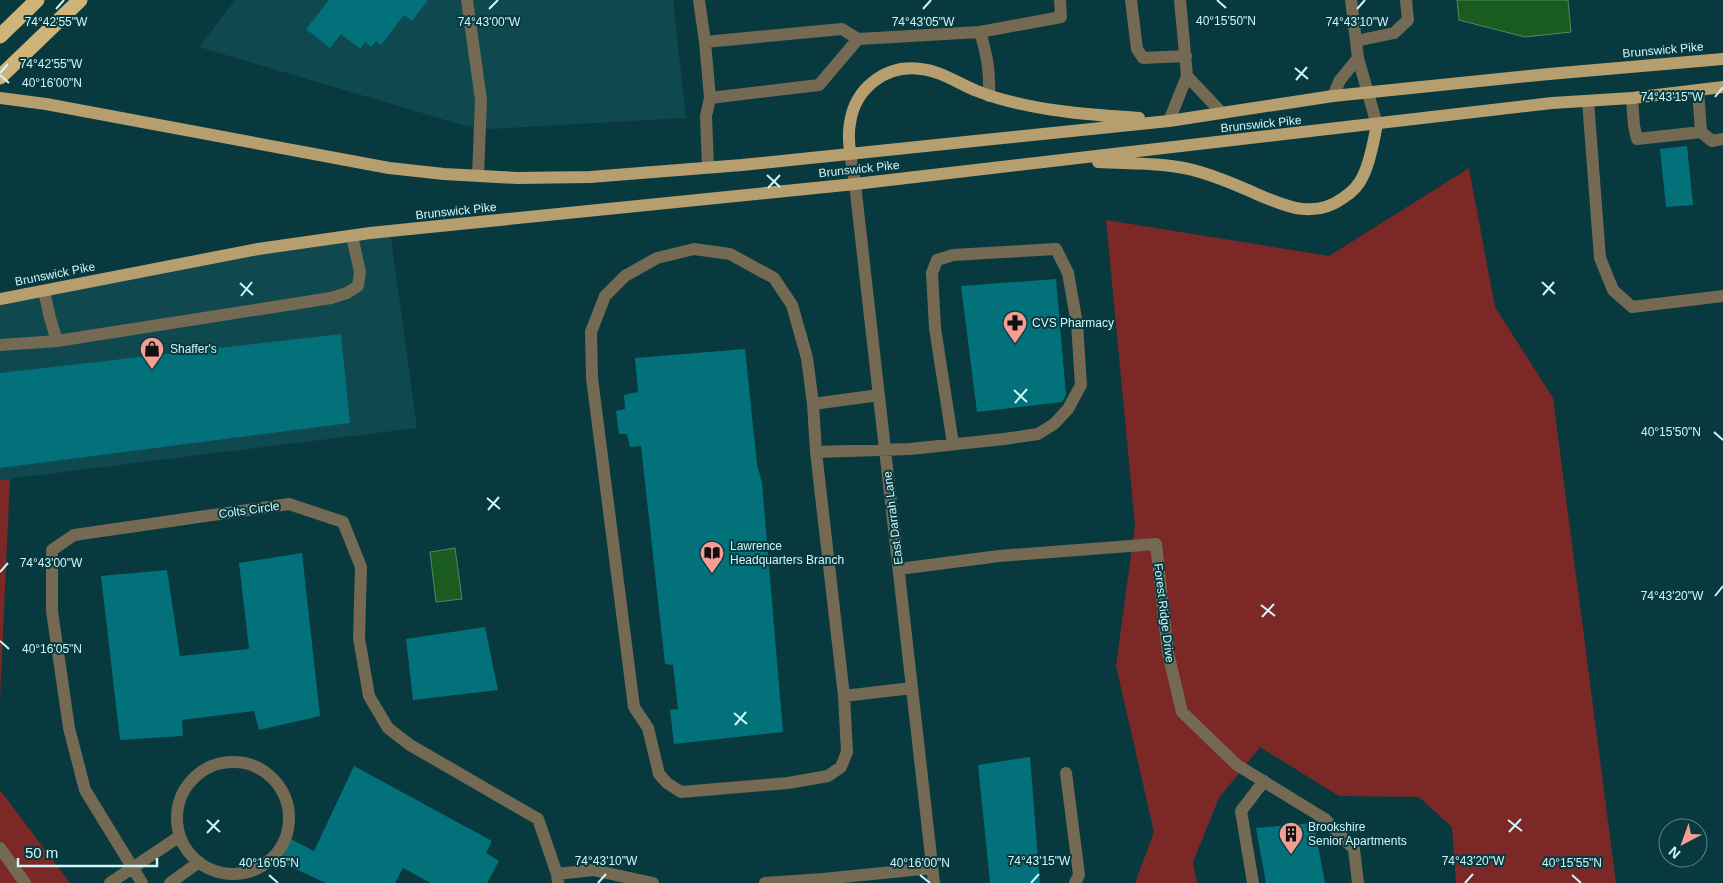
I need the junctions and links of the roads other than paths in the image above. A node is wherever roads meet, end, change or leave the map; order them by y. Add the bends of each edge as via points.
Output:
1 (37, 0) edge
2 (80, 0) edge
3 (467, 0) edge
4 (700, 0) edge
5 (1060, 0) edge
6 (1132, 0) edge
7 (1180, 0) edge
8 (1351, 0) edge
9 (1406, 0) edge
10 (980, 32) junction
11 (0, 36) edge
12 (858, 39) junction
13 (1356, 41) junction
14 (705, 42) junction
15 (1186, 56) junction
16 (1358, 58) junction
17 (1723, 59) edge
18 (1187, 76) junction
19 (0, 77) edge
20 (1723, 87) edge
21 (1698, 90) junction
22 (1367, 93) junction
23 (989, 96) junction
24 (1334, 96) junction
25 (0, 98) edge
26 (710, 98) junction
27 (1632, 98) junction
28 (1588, 101) junction
29 (1222, 113) junction
30 (1169, 121) junction
31 (1376, 125) junction
32 (1701, 132) junction
33 (1723, 139) edge
34 (850, 153) junction
35 (1050, 161) junction
36 (708, 167) junction
37 (478, 176) junction
38 (855, 184) junction
39 (352, 236) junction
40 (44, 291) junction
41 (1723, 296) edge
42 (0, 299) edge
43 (57, 341) junction
44 (0, 345) edge
45 (879, 395) junction
46 (813, 404) junction
47 (953, 444) junction
48 (885, 449) junction
49 (816, 452) junction
50 (899, 570) junction
51 (912, 688) junction
52 (844, 696) junction
53 (1066, 773) dead end
54 (1264, 781) junction
55 (180, 836) junction
56 (0, 848) edge
57 (200, 862) junction
58 (131, 868) junction
59 (932, 868) junction
60 (558, 878) edge
61 (873, 879) edge
62 (24, 883) edge
63 (110, 883) edge
64 (142, 883) edge
65 (170, 883) edge
66 (652, 883) edge
67 (765, 883) edge
68 (934, 883) edge
69 (1075, 883) edge
70 (1253, 883) edge
71 (1358, 883) edge

1 - 11 highway
2 - 19 highway
3 - 37 street via 481,100
4 - 14 street
5 - 10 street via 1061,18
6 - 15 street via 1137,49 1143,58
7 - 15 street
8 - 13 street
9 - 13 street via 1408,20 1394,33
10 - 12 street
10 - 23 street via 988,56
12 - 14 street via 842,28
12 - 26 street via 819,85
13 - 16 street
14 - 26 street
15 - 18 street
16 - 22 street
16 - 24 street via 1340,80
17 - 22 main road, Brunswick Pike
18 - 29 street
18 - 30 street
20 - 21 main road, Brunswick Pike
21 - 27 main road, Brunswick Pike
21 - 32 street
22 - 24 main road, Brunswick Pike
22 - 31 street
23 - 30 main road via 1064,111
23 - 34 main road via 922,69 889,72 874,80 854,107 849,124
24 - 29 main road, Brunswick Pike
25 - 37 main road, Brunswick Pike via 389,168
26 - 36 street via 706,116
27 - 28 main road, Brunswick Pike
27 - 32 street via 1637,139
28 - 31 main road, Brunswick Pike
28 - 41 street via 1600,258 1613,290 1632,307
29 - 30 main road, Brunswick Pike
30 - 34 main road, Brunswick Pike
31 - 35 main road, Brunswick Pike
31 - 35 main road via 1363,178 1344,198 1320,209 1302,210 1286,206 1198,171 1165,165
32 - 33 street via 1712,141
34 - 36 main road, Brunswick Pike
34 - 38 street, East Darrah Lane
35 - 38 main road, Brunswick Pike
36 - 37 main road, Brunswick Pike via 590,177
38 - 39 main road, Brunswick Pike
38 - 45 street, East Darrah Lane
39 - 40 main road, Brunswick Pike via 249,251
39 - 43 street via 360,272 358,286 347,293
40 - 42 main road, Brunswick Pike
40 - 43 street
43 - 44 street
45 - 46 street
45 - 48 street, East Darrah Lane
46 - 49 street
46 - 52 street via 807,358 792,304 774,278 730,254 694,249 657,258 625,276 605,296 591,332 592,378 634,707 648,728 659,774 681,792 788,783 828,776 841,767 847,752
47 - 47 street via 935,328 932,273 937,260 953,255 1056,249 1068,273 1077,324 1082,385 1068,410 1038,434
47 - 48 street
48 - 49 street
48 - 50 street, East Darrah Lane
49 - 52 street
50 - 51 street, East Darrah Lane
50 - 54 street, Forest Ridge Drive via 999,556 1156,544 1168,653 1182,712 1236,765
51 - 52 street
51 - 59 street, East Darrah Lane
53 - 69 street via 1079,875
54 - 70 street via 1241,811
54 - 71 street, Forest Ridge Drive via 1326,818 1354,849
55 - 57 street
55 - 57 street via 177,817 180,798 204,769 222,762 241,762 260,768 275,780 285,795 290,812 282,847 270,861 254,870 237,874 219,872
55 - 58 street
56 - 62 street
57 - 65 street
58 - 60 street, Colts Circle via 84,790 69,728 52,611 52,550 74,535 289,504 343,522 361,567 359,638 369,696 388,728 410,745 538,819
58 - 63 street
58 - 64 street, Colts Circle
59 - 61 street
59 - 68 street, East Darrah Lane
60 - 66 street via 593,870
61 - 67 street

